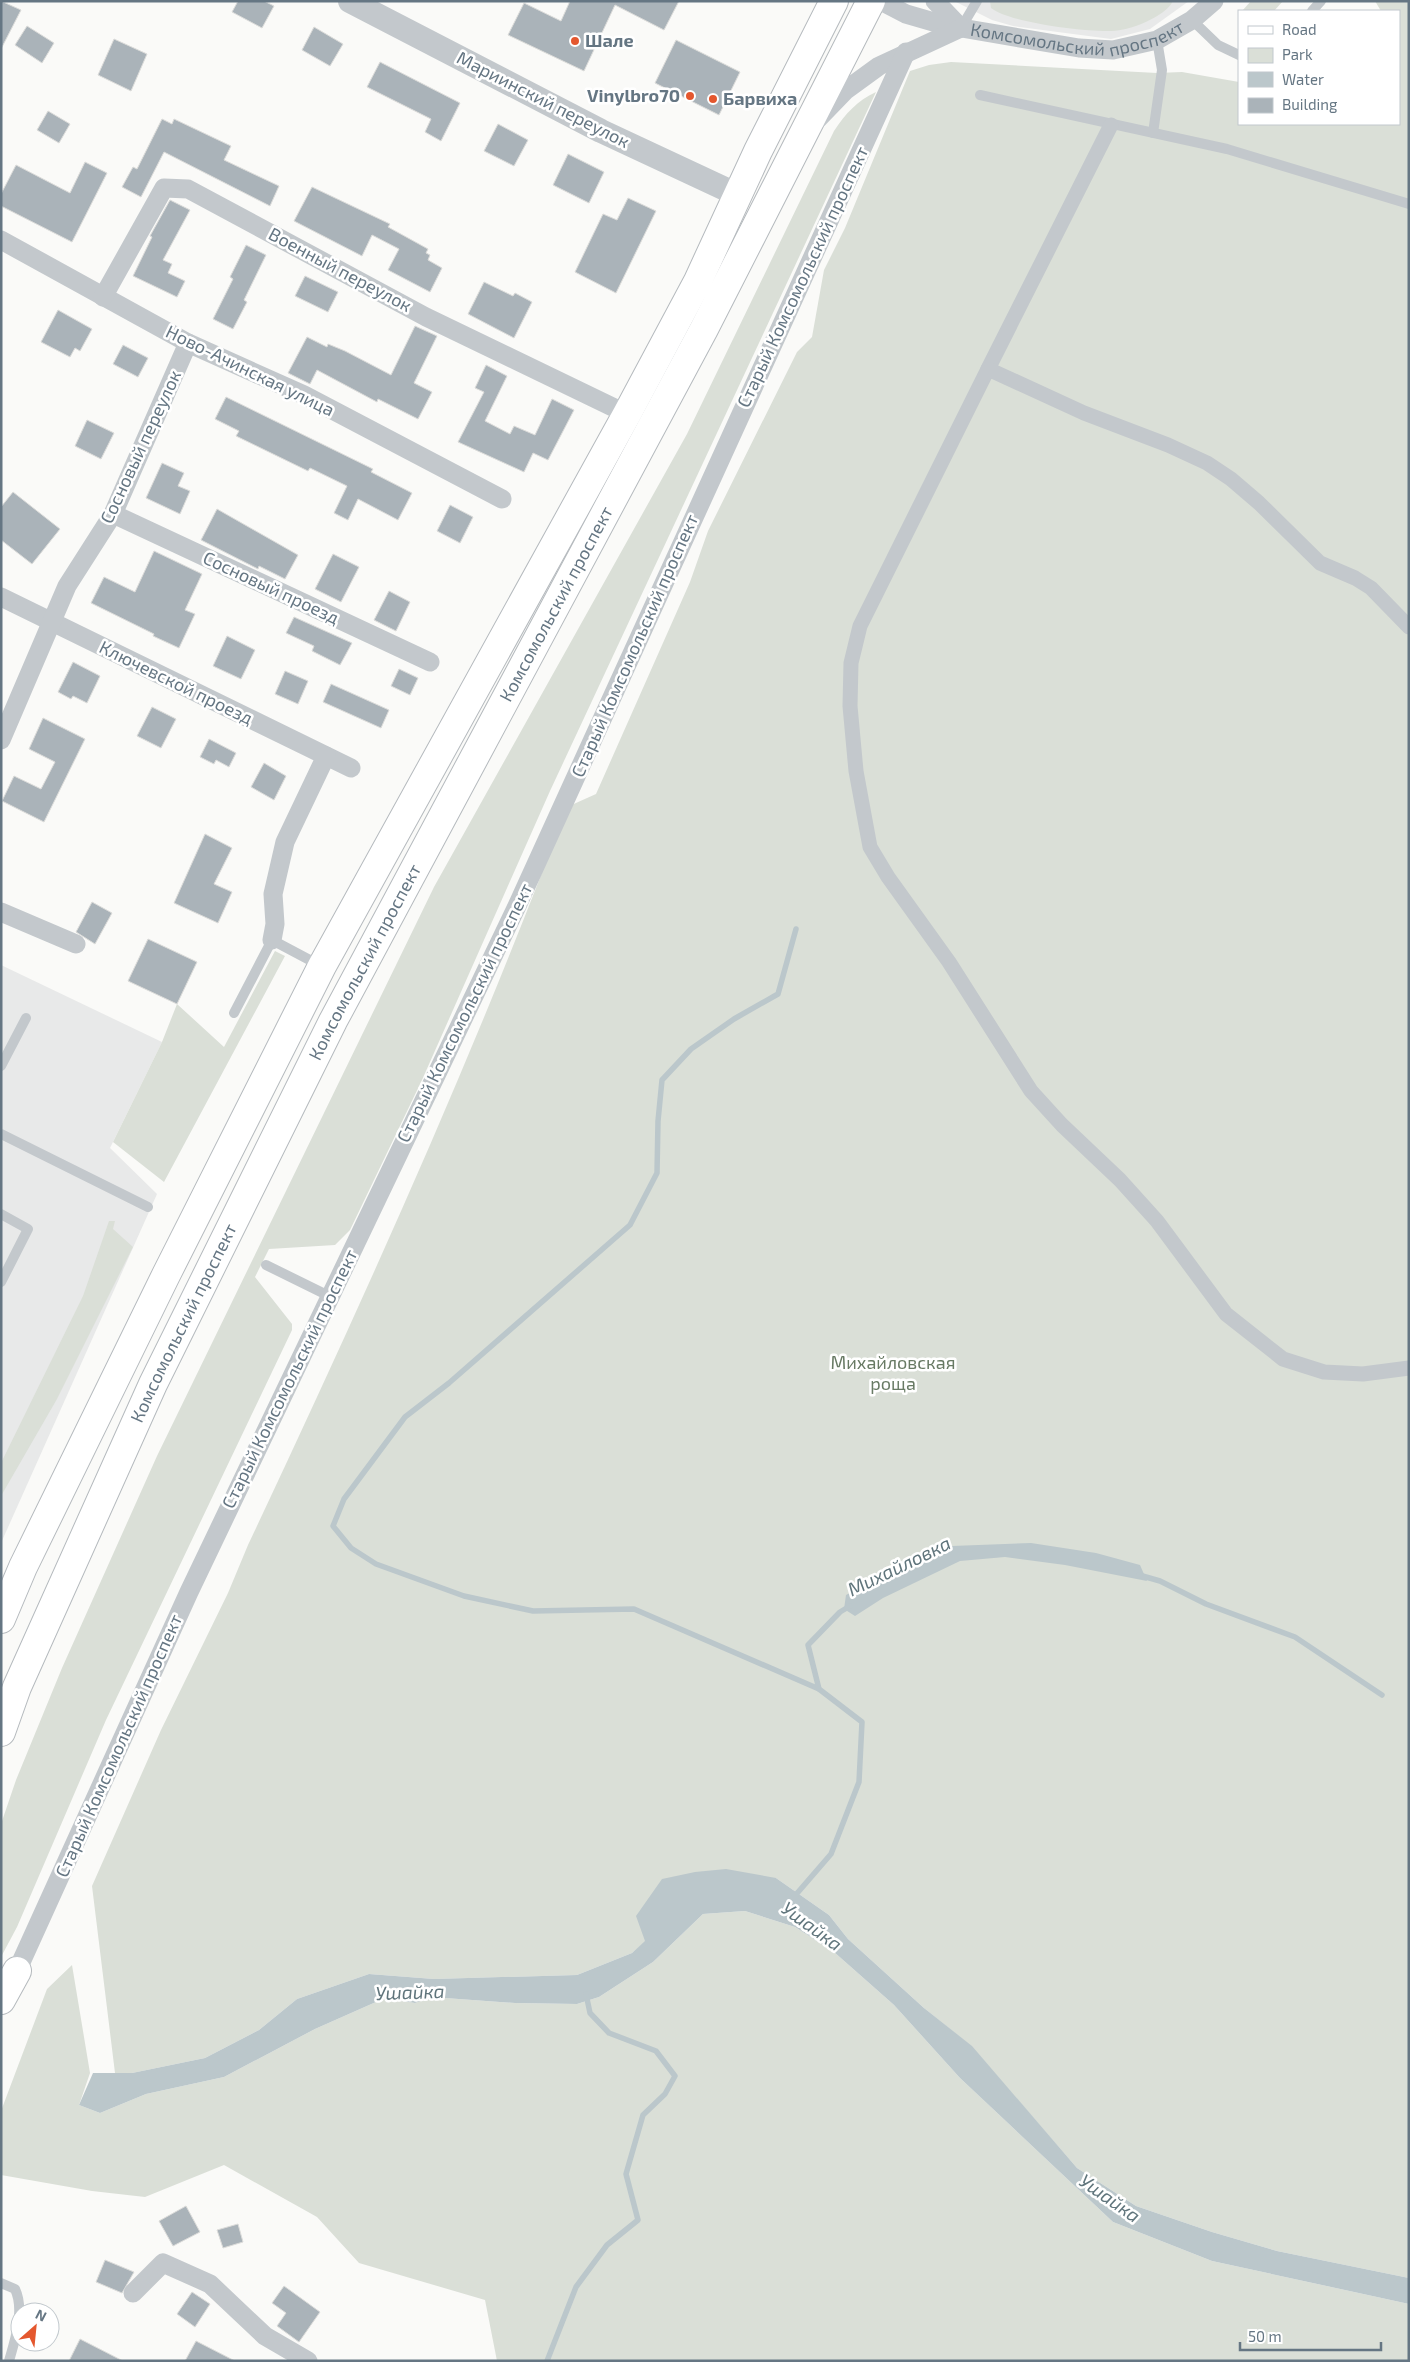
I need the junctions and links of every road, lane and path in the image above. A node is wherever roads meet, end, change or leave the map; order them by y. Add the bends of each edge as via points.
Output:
1 (350, 1) edge
2 (834, 1) edge
3 (871, 1) edge
4 (881, 1) edge
5 (934, 1) edge
6 (977, 1) edge
7 (1214, 1) edge
8 (1192, 20) junction
9 (961, 28) junction
10 (1157, 40) junction
11 (906, 52) junction
12 (1238, 55) edge
13 (980, 95) dead end
14 (1111, 124) junction
15 (805, 132) junction
16 (1153, 133) junction
17 (738, 195) junction
18 (1409, 204) edge
19 (766, 210) junction
20 (1, 240) edge
21 (103, 297) junction
22 (188, 343) junction
23 (988, 369) junction
24 (628, 414) junction
25 (502, 499) dead end
26 (113, 514) junction
27 (1, 597) edge
28 (53, 623) junction
29 (1409, 627) edge
30 (430, 662) dead end
31 (1, 740) edge
32 (326, 756) junction
33 (351, 768) dead end
34 (1, 912) edge
35 (272, 940) junction
36 (76, 944) dead end
37 (322, 966) junction
38 (234, 1012) dead end
39 (26, 1018) dead end
40 (1, 1066) edge
41 (1, 1134) edge
42 (148, 1207) dead end
43 (1, 1214) edge
44 (266, 1265) dead end
45 (1, 1282) edge
46 (329, 1296) junction
47 (1409, 1368) edge
48 (23, 1567) junction
49 (1, 1597) edge
50 (1, 1619) edge
51 (1, 1732) edge
52 (9, 1980) edge
53 (1, 2000) edge
54 (1, 2282) edge
55 (133, 2292) dead end
56 (299, 2358) edge
57 (9, 2361) edge

1 - 17 street, Мариинский переулок via 601,131
2 - 17 main road, Комсомольский проспект
3 - 15 main road, Комсомольский проспект
4 - 9 street, Комсомольский проспект via 920,19
5 - 9 street, Комсомольский проспект
6 - 9 lane
7 - 8 street, Комсомольский проспект
8 - 10 street, Комсомольский проспект
8 - 12 lane via 1218,45
9 - 10 street, Комсомольский проспект via 1080,48 1114,50
9 - 11 street, Комсомольский проспект
10 - 16 lane via 1162,70
11 - 15 street, Комсомольский проспект via 879,66 846,90
11 - 46 street, Старый Комсомольский проспект via 517,906
13 - 14 lane
14 - 16 lane
14 - 23 street
15 - 19 main road, Комсомольский проспект
16 - 18 lane via 1227,149
17 - 19 main road
17 - 24 main road, Комсомольский проспект via 698,281
19 - 51 main road, Комсомольский проспект via 333,1021 153,1384 17,1687
20 - 21 street, Ново-Ачинская улица
21 - 22 street, Ново-Ачинская улица
21 - 24 street, Военный переулок via 164,188 188,189 426,317
22 - 25 street, Ново-Ачинская улица via 304,395
22 - 26 street, Сосновый переулок
23 - 29 street via 1206,463 1259,503 1320,563 1371,588
23 - 47 street via 860,626 854,645 851,663 853,735 870,846 1031,1091 1120,1180 1190,1264 1226,1314 1283,1359 1324,1372 1363,1374
24 - 37 main road, Комсомольский проспект
26 - 28 street, Сосновый переулок via 67,586
26 - 30 street, Сосновый проезд
27 - 28 street, Ключевской проезд
28 - 31 street, Сосновый переулок
28 - 32 street, Ключевской проезд
32 - 33 street, Ключевской проезд
32 - 35 street via 285,842 273,894
34 - 36 street
35 - 37 lane
35 - 38 lane
37 - 48 main road, Комсомольский проспект
39 - 40 lane
41 - 42 lane
43 - 45 lane via 28,1229
44 - 46 lane
46 - 52 street, Старый Комсомольский проспект
48 - 49 lane
48 - 50 main road, Комсомольский проспект
52 - 53 main road
54 - 57 lane via 15,2289 19,2297
55 - 56 street via 163,2263 210,2284 265,2336

